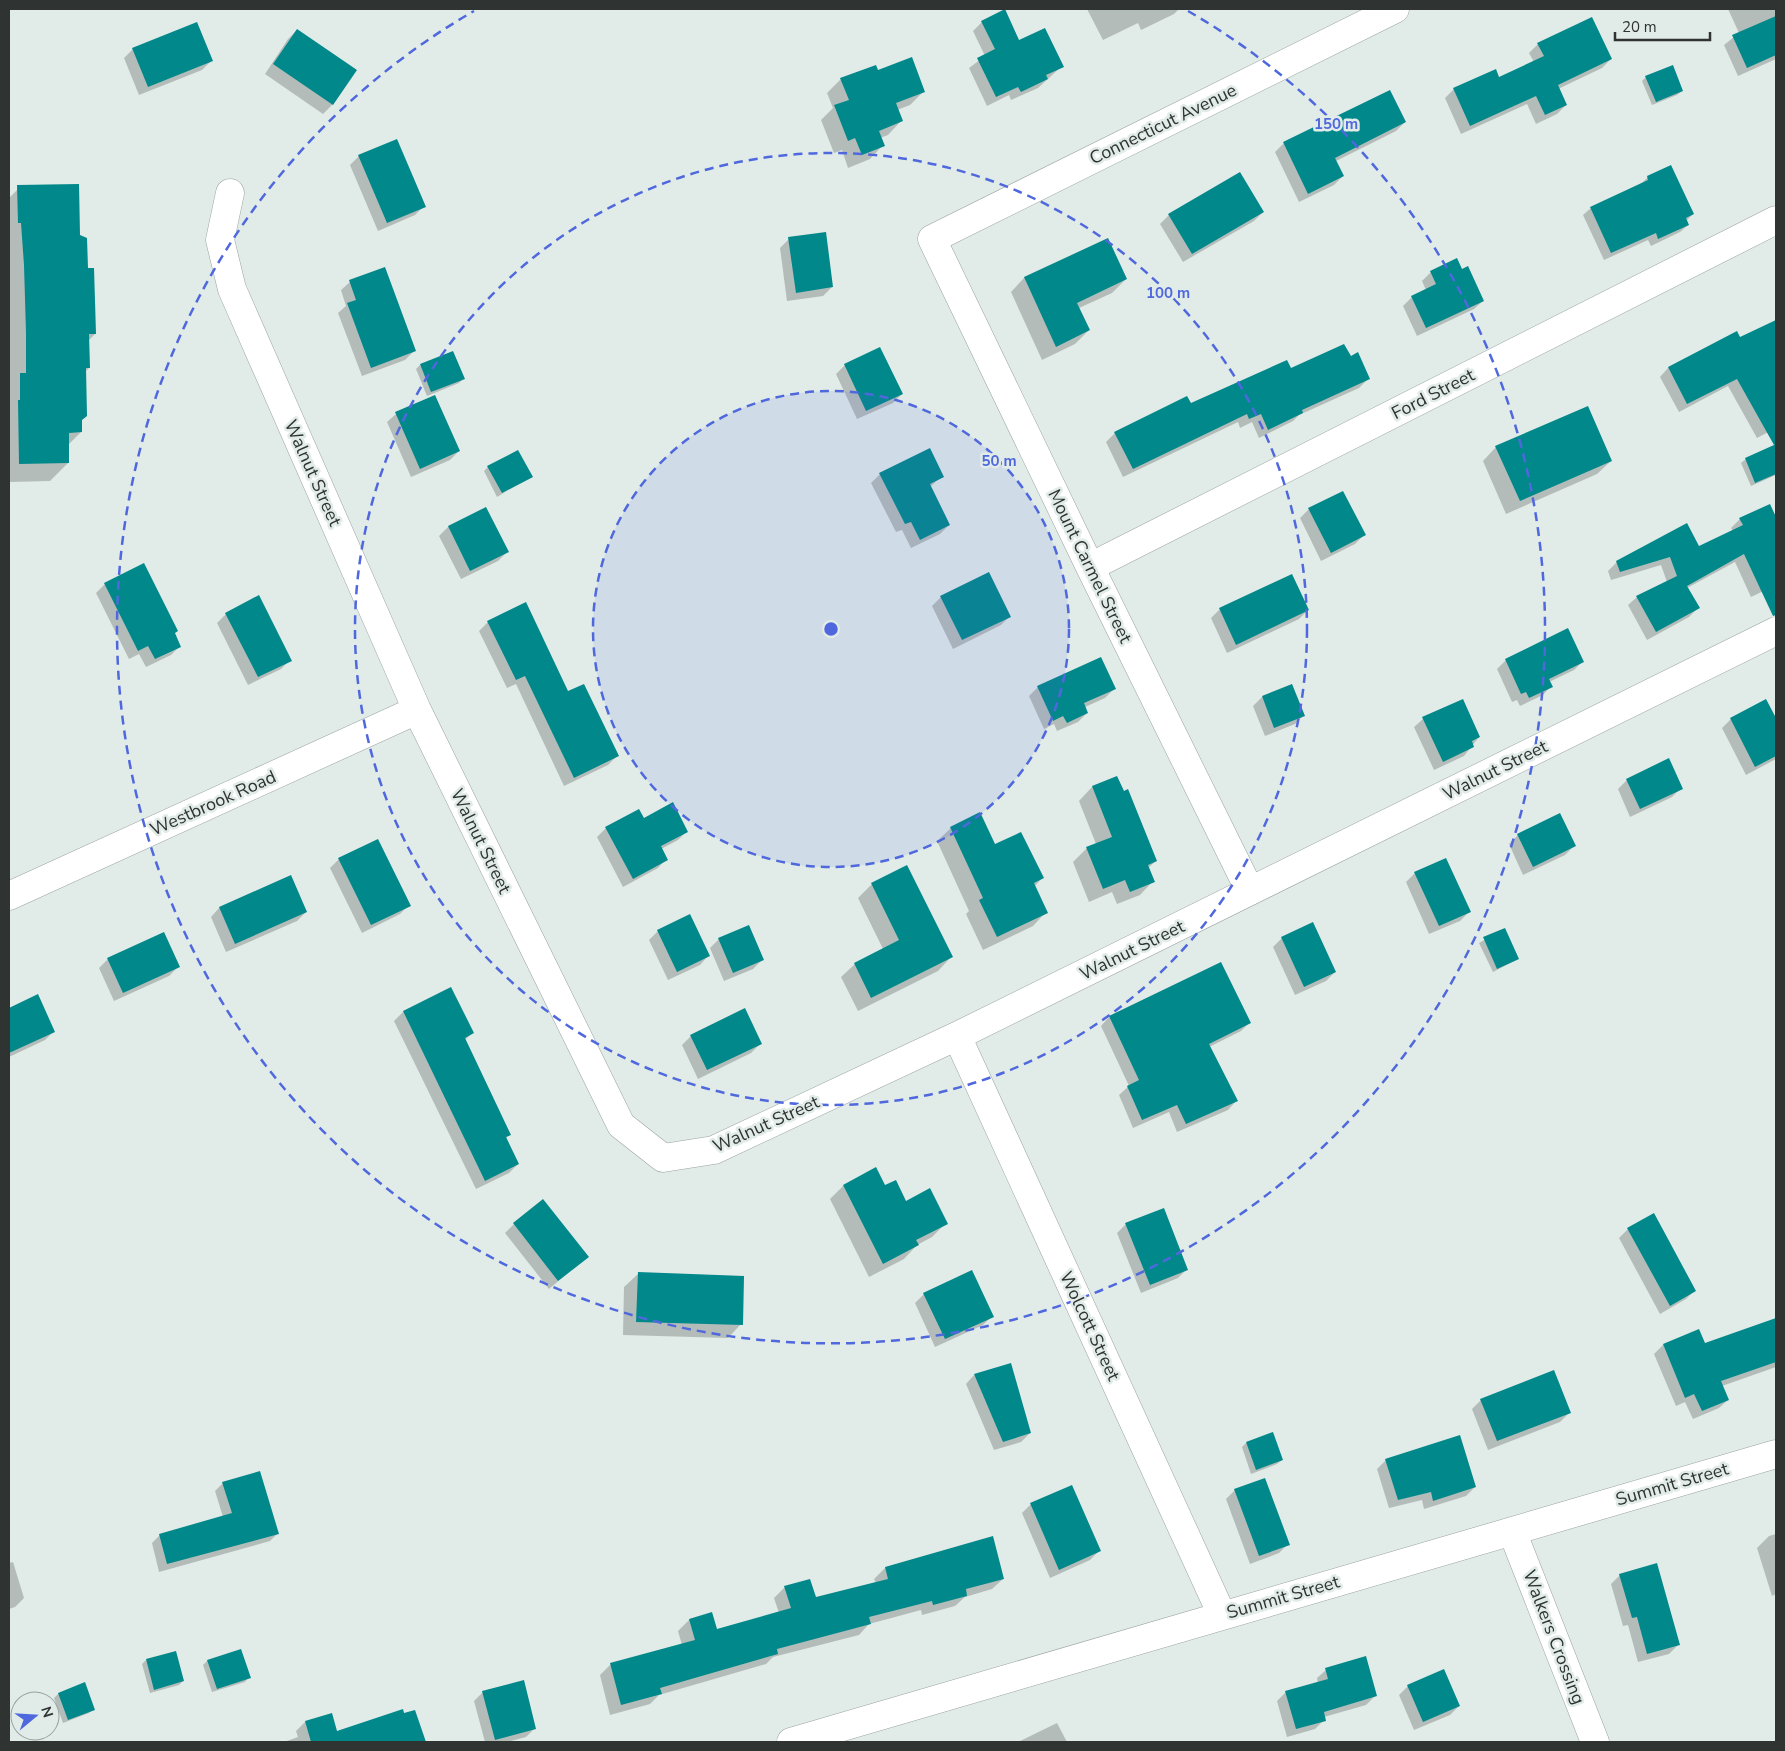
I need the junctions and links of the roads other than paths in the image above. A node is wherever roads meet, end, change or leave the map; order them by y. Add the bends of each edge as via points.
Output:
1 (1394, 9) edge
2 (230, 193) dead end
3 (1776, 220) edge
4 (932, 239) joint
5 (1090, 567) junction
6 (1776, 631) edge
7 (417, 710) junction
8 (1250, 891) junction
9 (9, 896) edge
10 (957, 1036) junction
11 (1776, 1454) edge
12 (1512, 1531) junction
13 (1222, 1615) junction
14 (861, 1733) edge
15 (791, 1742) edge
16 (1595, 1742) edge

1 - 4 street, Connecticut Avenue
2 - 7 street, Walnut Street via 220,240 232,288
3 - 5 street, Ford Street
4 - 5 street, Mount Carmel Street
5 - 8 street, Mount Carmel Street
6 - 8 street, Walnut Street
7 - 9 street, Westbrook Road
7 - 10 street, Walnut Street via 621,1125 663,1158 714,1150
8 - 10 street, Walnut Street
10 - 13 street, Wolcott Street
11 - 12 street, Summit Street
12 - 13 street, Summit Street
12 - 16 street, Walkers Crossing
13 - 14 street, Summit Street
14 - 15 street, Summit Street

